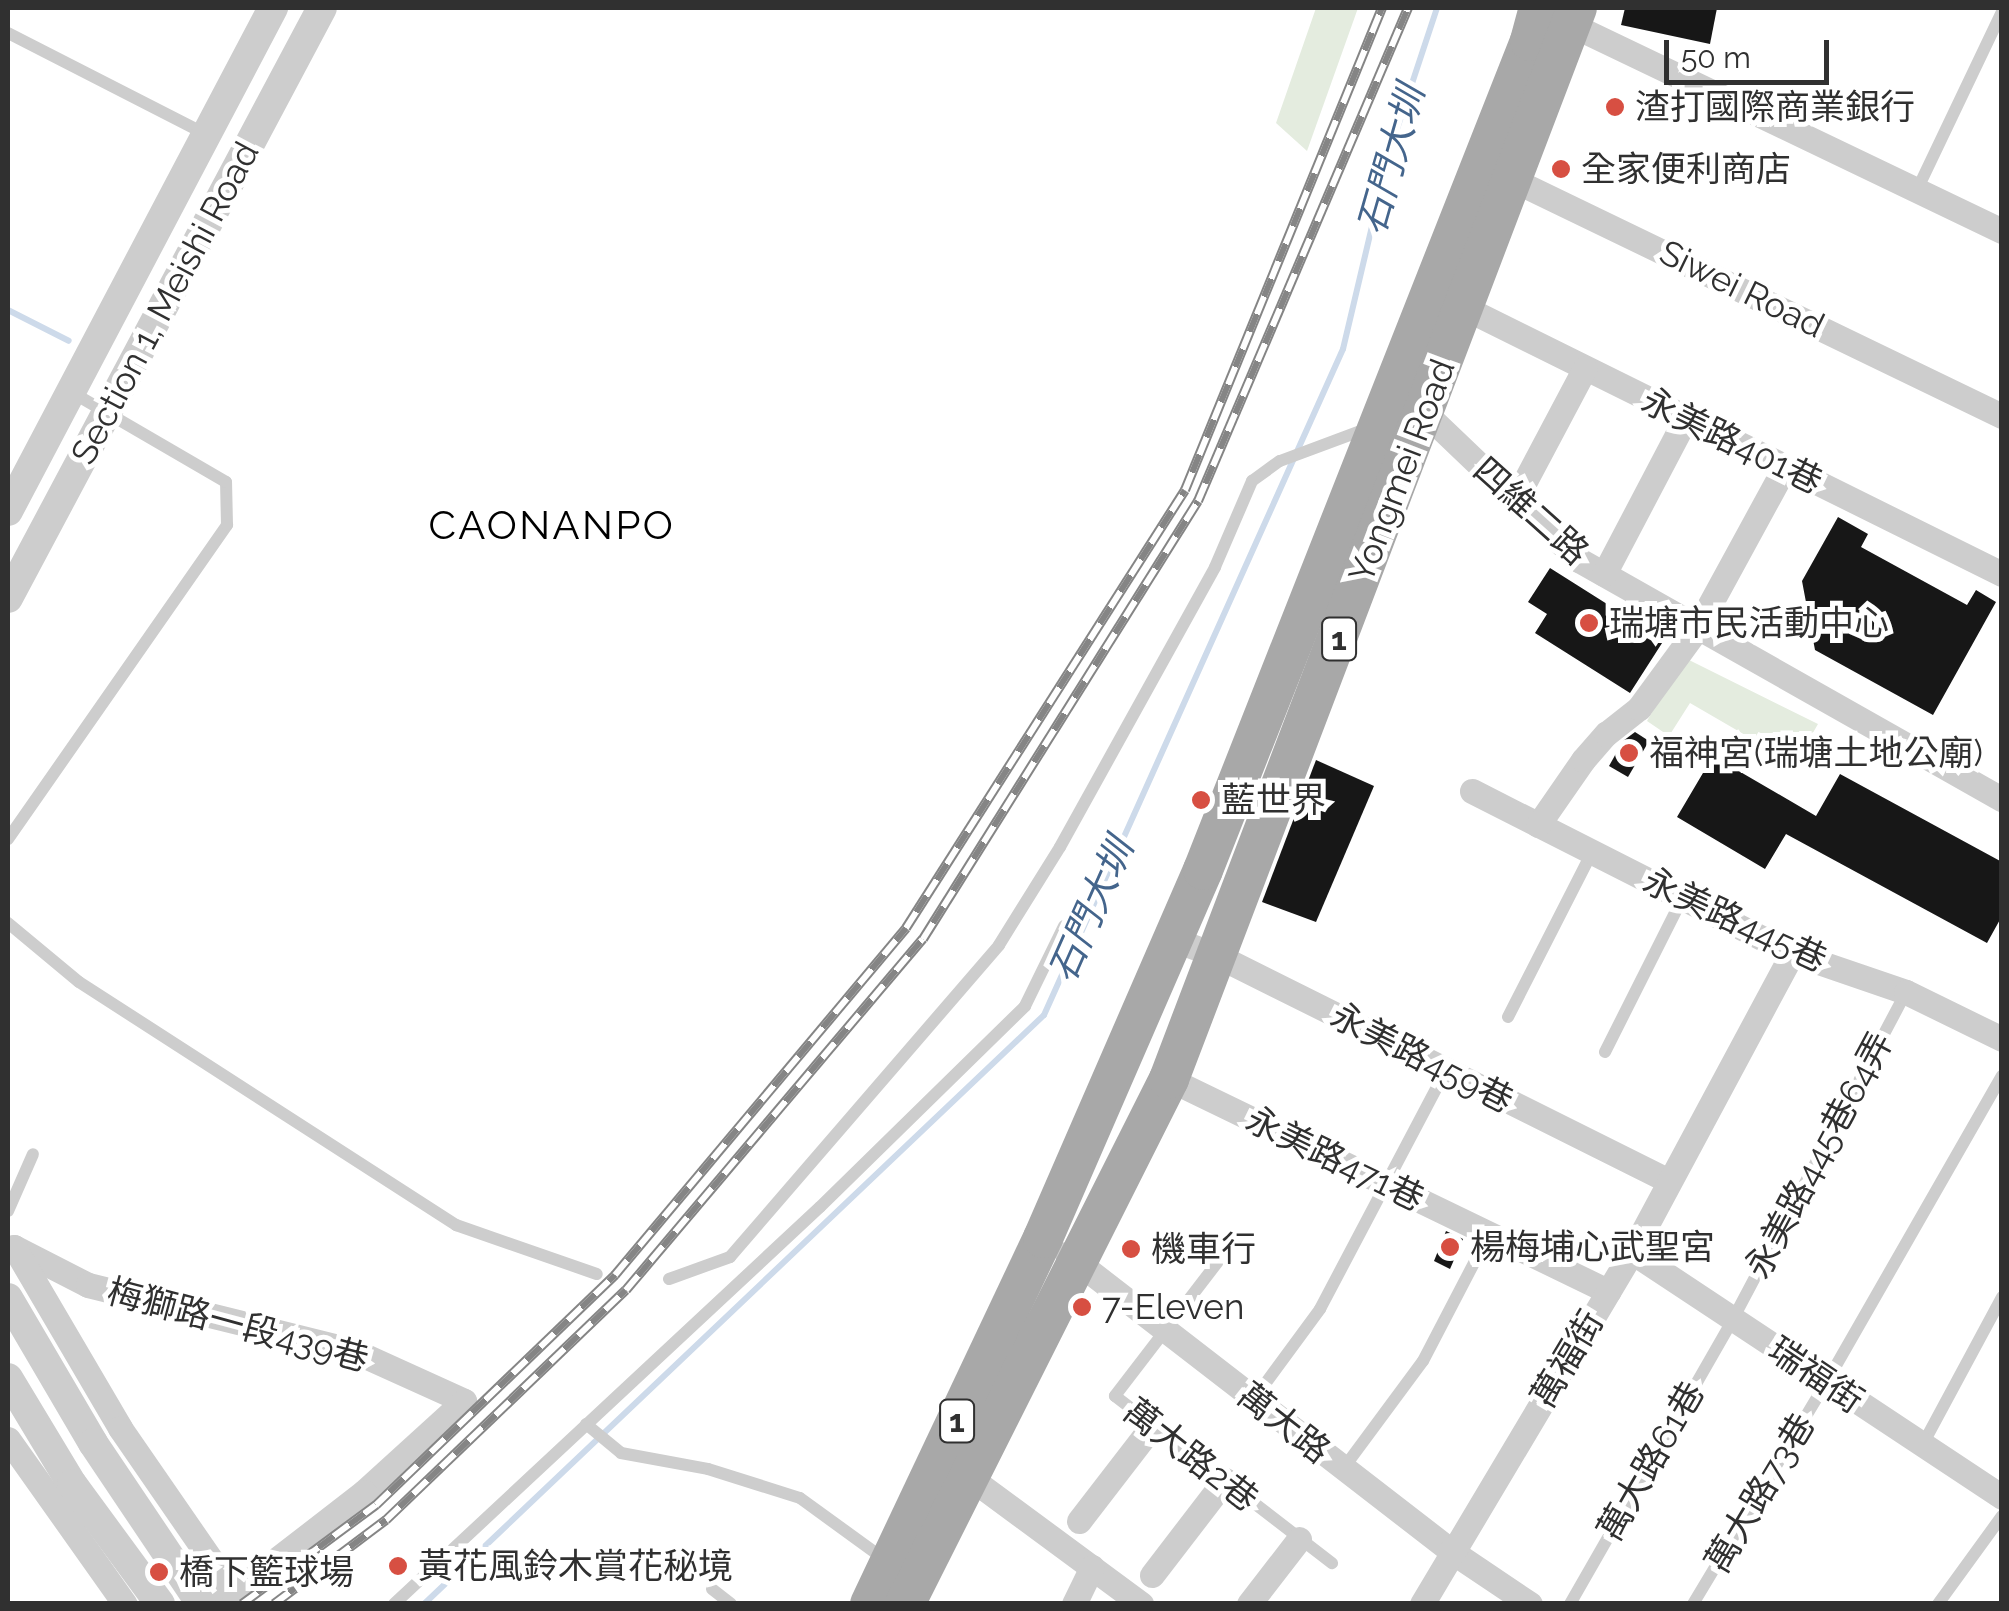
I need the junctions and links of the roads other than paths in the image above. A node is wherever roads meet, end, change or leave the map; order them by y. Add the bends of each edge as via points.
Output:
1 (273, 8) edge
2 (322, 8) edge
3 (2002, 12) edge
4 (1562, 13) edge
5 (8, 33) edge
6 (207, 135) junction
7 (1496, 173) junction
8 (1917, 190) junction
9 (2002, 231) edge
10 (1464, 308) junction
11 (1585, 368) junction
12 (73, 394) junction
13 (109, 411) junction
14 (1425, 413) junction
15 (2002, 416) edge
16 (1686, 418) junction
17 (1377, 424) junction
18 (1785, 467) junction
19 (1516, 500) junction
20 (8, 510) edge
21 (1604, 574) junction
22 (2002, 574) edge
23 (8, 598) edge
24 (1696, 630) junction
25 (1472, 792) dead end
26 (2002, 799) edge
27 (1538, 825) junction
28 (8, 839) edge
29 (1592, 852) junction
30 (1682, 899) junction
31 (8, 922) edge
32 (1064, 926) dead end
33 (1173, 939) junction
34 (1792, 953) junction
35 (1220, 957) junction
36 (1906, 992) junction
37 (1508, 1017) dead end
38 (1998, 1030) edge
39 (1605, 1052) dead end
40 (1446, 1070) junction
41 (2002, 1076) edge
42 (1169, 1080) junction
43 (33, 1154) dead end
44 (1669, 1181) junction
45 (1386, 1184) junction
46 (8, 1211) edge
47 (1489, 1234) junction
48 (1043, 1238) junction
49 (11, 1241) edge
50 (1233, 1242) dead end
51 (1632, 1252) junction
52 (1080, 1262) junction
53 (597, 1274) dead end
54 (669, 1278) dead end
55 (1608, 1291) junction
56 (2002, 1297) edge
57 (8, 1298) edge
58 (1733, 1318) junction
59 (1162, 1331) junction
60 (8, 1378) edge
61 (1826, 1383) junction
62 (1254, 1399) junction
63 (1152, 1425) junction
64 (590, 1427) junction
65 (8, 1439) edge
66 (1923, 1444) junction
67 (1343, 1469) junction
68 (970, 1477) junction
69 (1225, 1480) junction
70 (2002, 1497) edge
71 (2002, 1516) edge
72 (1080, 1521) dead end
73 (1299, 1540) junction
74 (1451, 1552) junction
75 (1332, 1562) dead end
76 (890, 1564) junction
77 (1092, 1567) junction
78 (1152, 1575) dead end
79 (712, 1589) dead end
80 (226, 1598) edge
81 (125, 1604) edge
82 (160, 1604) edge
83 (201, 1604) edge
84 (394, 1604) edge
85 (731, 1604) edge
86 (870, 1604) edge
87 (906, 1604) edge
88 (1074, 1604) edge
89 (1140, 1604) edge
90 (1249, 1604) edge
91 (1422, 1604) edge
92 (1530, 1604) edge
93 (1570, 1604) edge
94 (1693, 1604) edge
95 (1938, 1604) edge

1 - 6 street, Section 1, Meishi Road
2 - 13 street, Section 1, Meishi Road
3 - 8 lane
4 - 7 main road, Yongmei Road / 1
4 - 8 street
5 - 6 lane
6 - 12 street, Section 1, Meishi Road
7 - 10 main road, Yongmei Road / 1
7 - 15 street, Siwei Road
7 - 17 main road, Yongmei Road / 1
8 - 9 street
10 - 11 street, 永美路401巷
10 - 14 main road, Yongmei Road / 1
11 - 16 street, 永美路401巷
11 - 19 street
12 - 13 lane
12 - 20 street, Section 1, Meishi Road
13 - 23 street, Section 1, Meishi Road
13 - 28 lane via 226,482 227,525
14 - 17 street
14 - 19 street, 四維二路
14 - 35 main road, Yongmei Road / 1
16 - 18 street, 永美路401巷
16 - 21 street
17 - 33 main road, Yongmei Road / 1
17 - 54 lane via 1252,480 1216,566 1000,945 730,1258
18 - 22 street, 永美路401巷
18 - 24 street
19 - 21 street, 四維二路 via 1579,560
21 - 24 street, 四維二路
24 - 26 street, 四維二路
24 - 27 street via 1639,708 1583,760
25 - 27 street, 永美路445巷
27 - 29 street, 永美路445巷
29 - 30 street, 永美路445巷
29 - 37 lane
30 - 34 street, 永美路445巷
30 - 39 lane
31 - 53 lane via 79,982 456,1225
32 - 64 lane via 1025,1006
33 - 35 street, 永美路459巷
33 - 48 main road, Yongmei Road / 1
34 - 36 street, 永美路445巷
34 - 44 street, 萬福街
35 - 40 street, 永美路459巷
35 - 42 main road, Yongmei Road / 1
36 - 38 street, 永美路445巷
36 - 58 lane, 永美路445巷64弄
40 - 44 street, 永美路459巷
40 - 45 lane
41 - 61 lane, 萬大路73巷
42 - 45 street, 永美路471巷
42 - 52 main road, Yongmei Road / 1
43 - 46 lane
44 - 51 street, 萬福街
45 - 47 street, 永美路471巷
45 - 62 lane via 1320,1309
47 - 55 street, 永美路471巷
47 - 67 lane via 1423,1362
48 - 52 street, 萬大路
48 - 76 main road, 1
49 - 80 street
49 - 80 street, 梅獅路一段439巷 via 88,1285 354,1351 464,1401 364,1492
50 - 59 lane
51 - 55 street, 萬福街
51 - 58 street, 瑞福街
52 - 59 street, 萬大路
52 - 68 main road, 1
55 - 74 street, 萬福街
56 - 66 lane
57 - 83 street via 93,1443
58 - 61 street, 瑞福街
58 - 93 lane, 萬大路61巷
59 - 62 street, 萬大路
59 - 63 lane, 萬大路2巷 via 1115,1396
60 - 82 street via 72,1484
61 - 66 street, 瑞福街
61 - 94 lane, 萬大路73巷
62 - 67 street, 萬大路
63 - 69 lane, 萬大路2巷
63 - 72 street
64 - 76 lane via 621,1453 708,1468 800,1498
64 - 84 lane
65 - 81 street
66 - 70 street, 瑞福街
67 - 74 street, 萬大路
68 - 77 street
68 - 87 main road, 1
69 - 73 lane, 萬大路2巷
69 - 78 street
71 - 95 lane
73 - 75 lane, 萬大路2巷
73 - 90 street
74 - 91 street, 萬福街
74 - 92 street, 萬大路
76 - 86 main road, 1
77 - 88 street
77 - 89 street
79 - 85 lane

